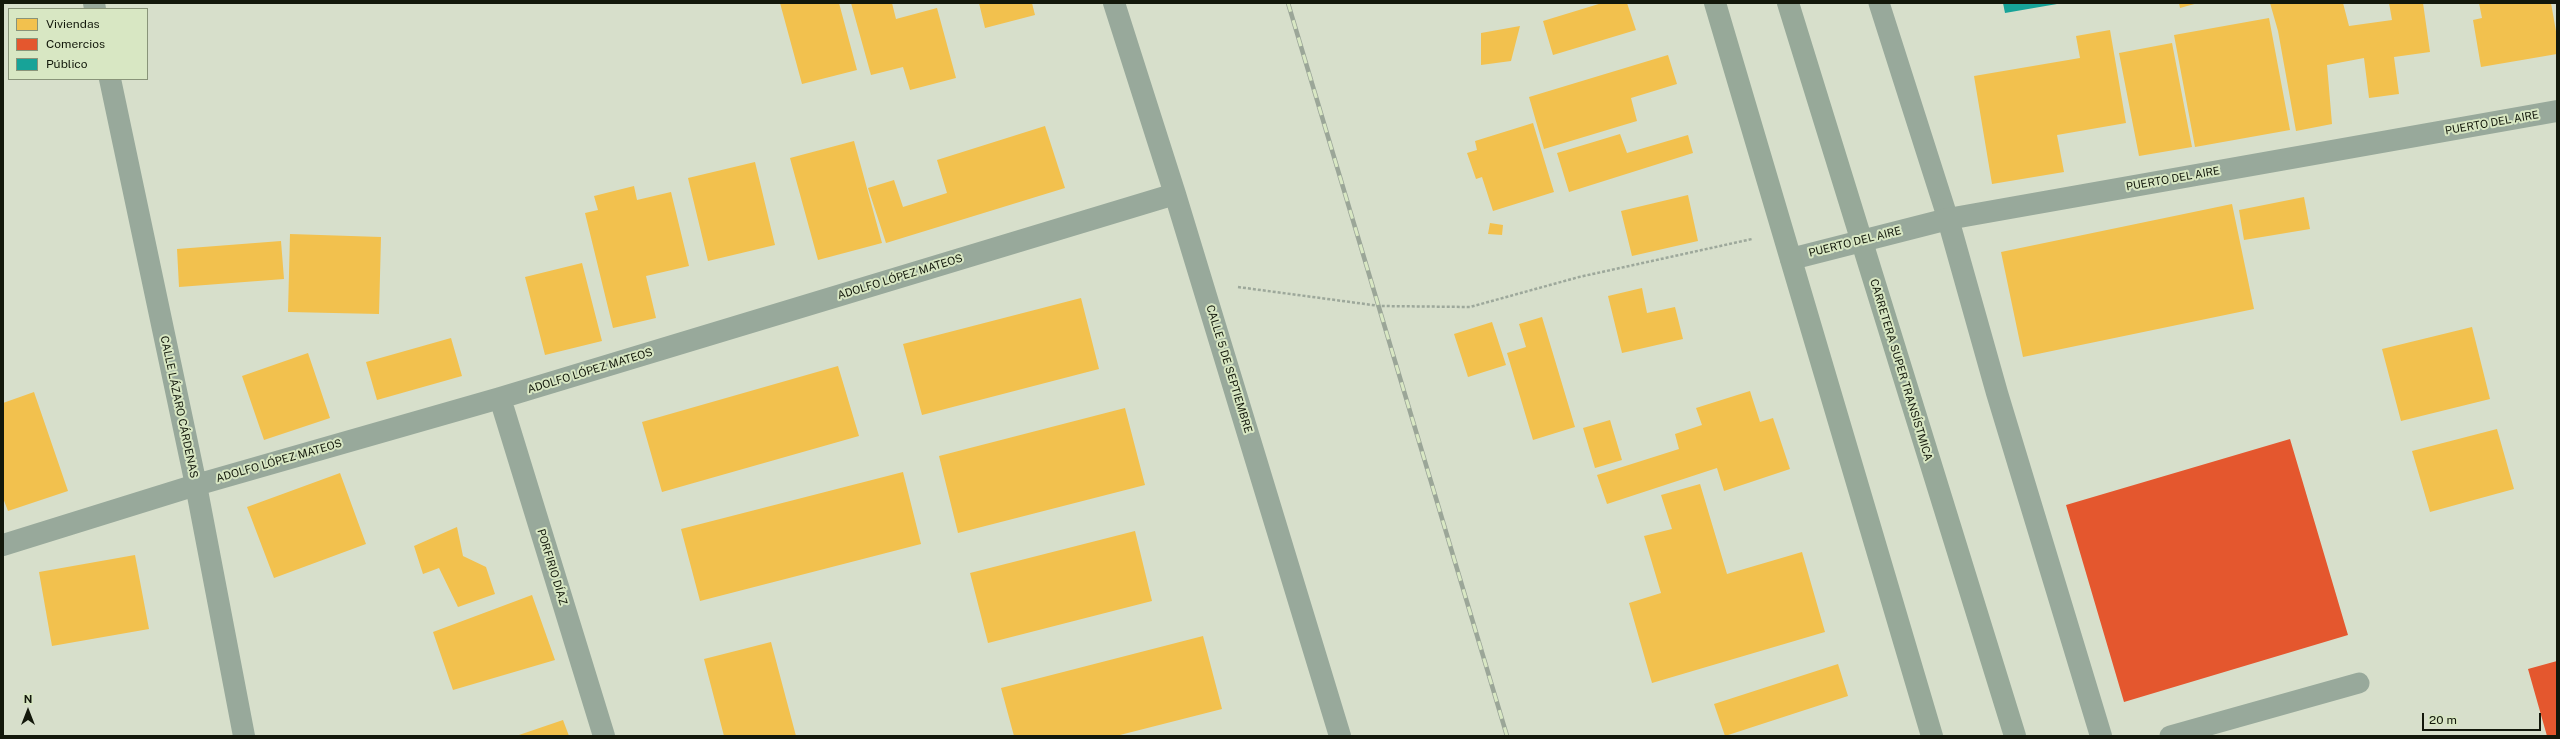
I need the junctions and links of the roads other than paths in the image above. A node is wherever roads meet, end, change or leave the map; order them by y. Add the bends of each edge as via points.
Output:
1 (1114, 3) edge
2 (1715, 3) edge
3 (1788, 3) edge
4 (1879, 3) edge
5 (110, 80) edge
6 (2557, 111) edge
7 (1175, 194) junction
8 (1948, 219) junction
9 (1861, 240) junction
10 (1791, 259) junction
11 (500, 398) junction
12 (196, 485) junction
13 (3, 545) edge
14 (2359, 683) dead end
15 (244, 736) edge
16 (604, 736) edge
17 (1340, 736) edge
18 (1932, 736) edge
19 (2015, 736) edge
20 (2101, 736) edge
21 (2170, 736) edge

1 - 7 street, CALLE 5 DE SEPTIEMBRE
2 - 10 main road
3 - 9 main road, CARRETERA SUPER TRANSÍSTMICA
4 - 8 lane
5 - 12 street, CALLE LÁZARO CÁRDENAS
6 - 8 street, PUERTO DEL AIRE
7 - 11 street, ADOLFO LÓPEZ MATEOS
7 - 17 street, CALLE 5 DE SEPTIEMBRE
8 - 9 street, PUERTO DEL AIRE
8 - 20 street via 1997,393
9 - 10 street, PUERTO DEL AIRE
9 - 19 main road, CARRETERA SUPER TRANSÍSTMICA
10 - 18 main road
11 - 12 street, ADOLFO LÓPEZ MATEOS
11 - 16 street, PORFIRIO DÍAZ
12 - 13 street, ADOLFO LÓPEZ MATEOS
12 - 15 street, CALLE LÁZARO CÁRDENAS
14 - 21 lane

